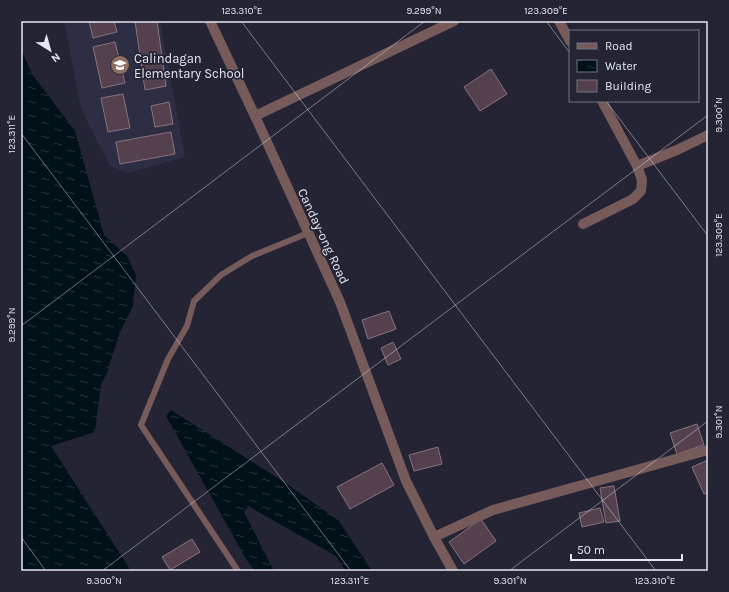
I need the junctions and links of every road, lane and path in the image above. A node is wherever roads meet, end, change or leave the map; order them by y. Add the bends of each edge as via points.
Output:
1 (210, 21) edge
2 (454, 21) edge
3 (559, 21) edge
4 (569, 39) edge
5 (603, 102) edge
6 (255, 116) junction
7 (708, 135) edge
8 (637, 166) junction
9 (583, 224) dead end
10 (308, 233) junction
11 (708, 450) edge
12 (434, 537) junction
13 (238, 571) edge
14 (453, 571) edge

1 - 6 street, Canday-ong Road
2 - 6 street
3 - 4 street
5 - 8 street
6 - 10 street, Canday-ong Road
7 - 8 street
8 - 9 street via 642,180 641,191 633,199
10 - 12 street, Canday-ong Road via 340,302 406,481
10 - 13 lane via 246,260 221,275 194,301 187,326 168,359 141,425
11 - 12 street via 493,510
12 - 14 street, Canday-ong Road

